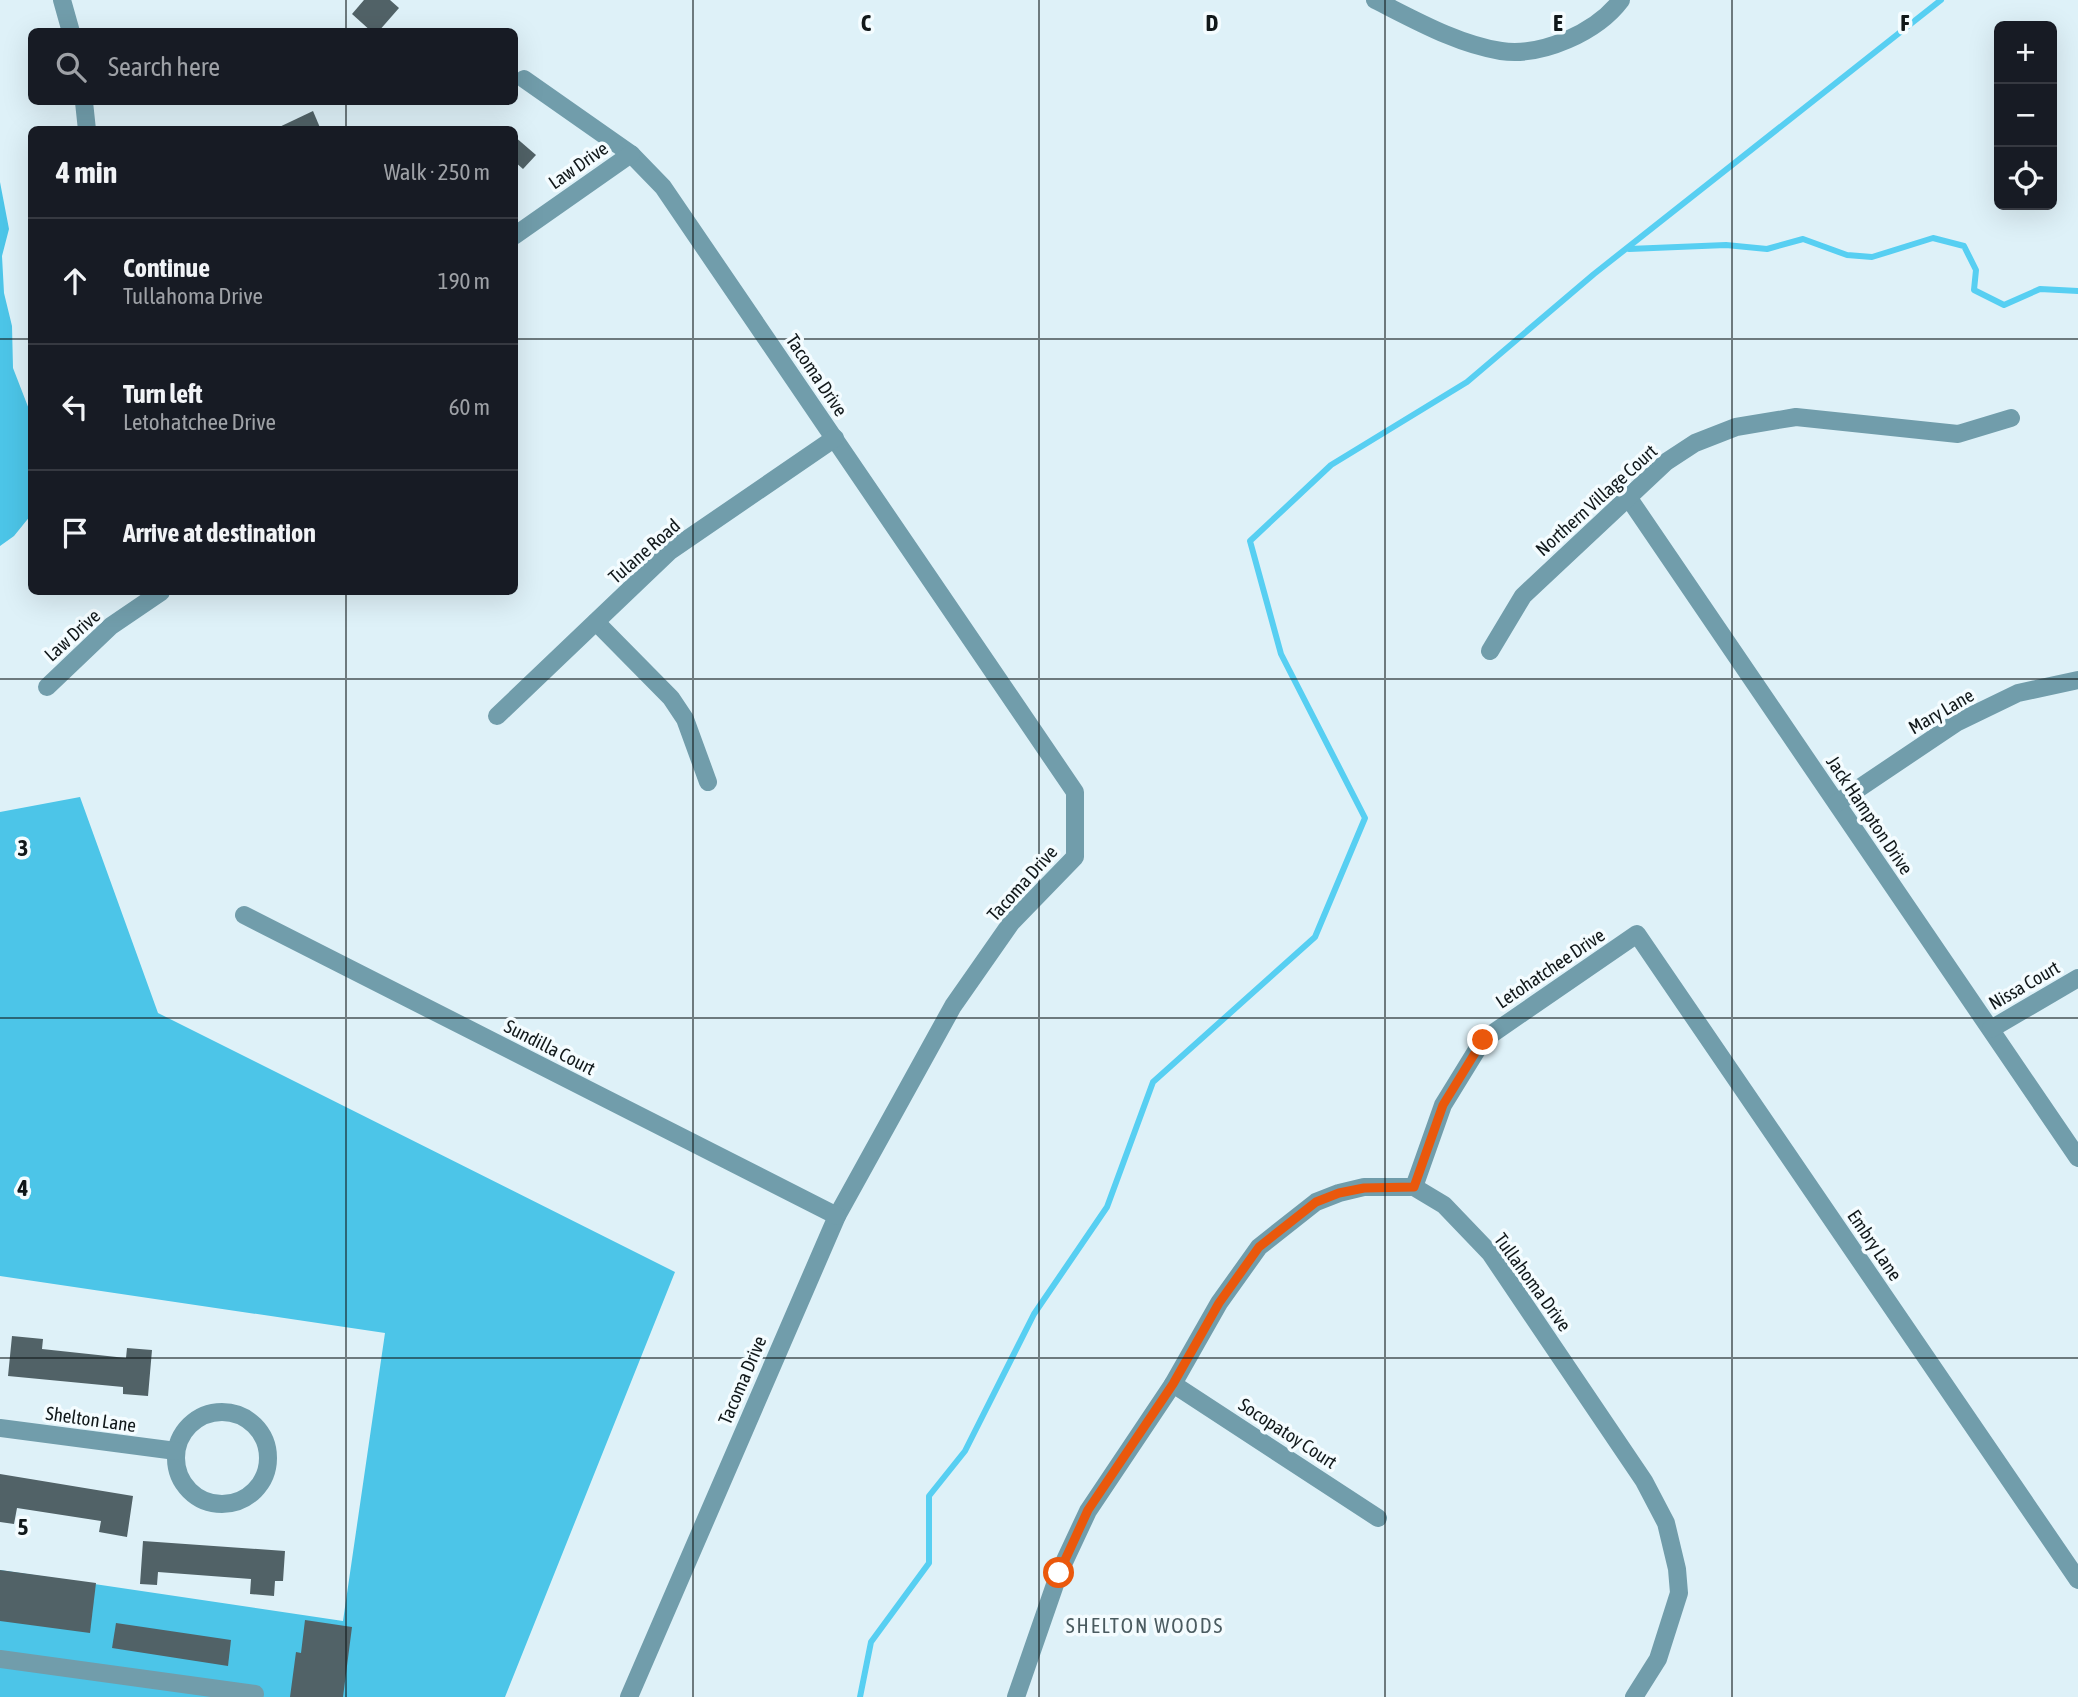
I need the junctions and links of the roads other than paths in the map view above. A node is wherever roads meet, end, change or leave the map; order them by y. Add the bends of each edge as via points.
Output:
1 (62, 0) edge
2 (1376, 0) edge
3 (1621, 0) edge
4 (70, 28) edge
5 (524, 79) dead end
6 (84, 105) edge
7 (87, 126) edge
8 (631, 154) junction
9 (518, 233) edge
10 (2011, 418) dead end
11 (835, 438) junction
12 (1628, 497) junction
13 (157, 595) edge
14 (596, 622) junction
15 (1490, 651) dead end
16 (2078, 680) edge
17 (47, 687) dead end
18 (497, 716) dead end
19 (708, 782) dead end
20 (1837, 803) junction
21 (244, 915) dead end
22 (1637, 934) joint
23 (2078, 978) edge
24 (1991, 1029) junction
25 (2078, 1158) edge
26 (1414, 1187) junction
27 (837, 1216) junction
28 (1173, 1384) junction
29 (0, 1428) edge
30 (176, 1451) junction
31 (1378, 1518) dead end
32 (2078, 1580) edge
33 (0, 1658) edge
34 (255, 1694) dead end
35 (629, 1697) edge
36 (1016, 1697) edge
37 (1634, 1697) edge

1 - 4 street
2 - 3 street via 1432,28 1502,51 1524,51 1562,43 1597,24
5 - 8 street, Tacoma Drive
6 - 7 street
8 - 9 street, Law Drive
8 - 11 street, Tacoma Drive via 663,187
10 - 12 street, Northern Village Court via 1958,434 1796,417 1735,427 1695,443
11 - 14 street, Tulane Road via 670,551
11 - 27 street, Tacoma Drive via 1075,792 1075,857 1011,923 953,1006
12 - 15 street, Northern Village Court via 1523,596
12 - 20 street, Jack Hampton Drive
13 - 17 street, Law Drive via 111,626
14 - 18 street, Tulane Road
14 - 19 street via 671,698 685,719
16 - 20 street, Mary Lane via 2018,694 1956,723
20 - 24 street, Jack Hampton Drive
21 - 27 street, Sundilla Court
22 - 26 street, Letohatchee Drive via 1483,1040 1443,1105
22 - 32 street, Embry Lane
23 - 24 street, Nissa Court
24 - 25 street, Jack Hampton Drive
26 - 28 street via 1339,1193 1316,1202 1259,1247 1219,1303
26 - 37 street, Tullahoma Drive via 1444,1205 1490,1253 1614,1434 1665,1523 1679,1593 1658,1659
27 - 35 street, Tacoma Drive
28 - 31 street, Socopatoy Court
28 - 36 street via 1088,1510 1059,1573
29 - 30 street, Shelton Lane
30 - 30 street via 183,1482 207,1502 239,1501 262,1481 268,1466 260,1431 243,1416 229,1412 201,1416 189,1425
33 - 34 street

